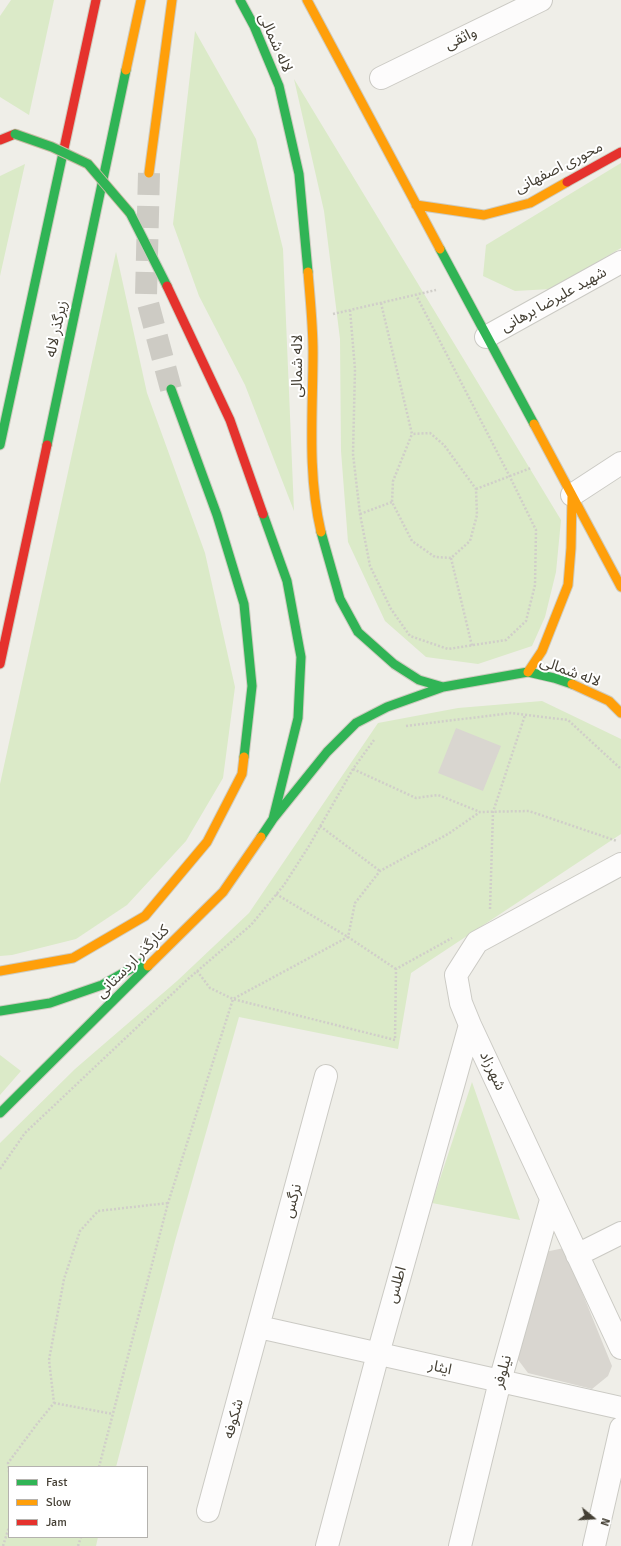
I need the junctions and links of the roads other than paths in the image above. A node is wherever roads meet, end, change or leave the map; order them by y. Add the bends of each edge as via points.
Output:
1 (96, 0) edge
2 (141, 0) edge
3 (172, 0) edge
4 (240, 0) edge
5 (307, 0) edge
6 (541, 0) edge
7 (381, 78) dead end
8 (0, 140) edge
9 (621, 152) edge
10 (149, 174) tunnel mouth
11 (416, 205) junction
12 (621, 262) edge
13 (486, 337) junction
14 (171, 389) tunnel mouth
15 (0, 445) edge
16 (621, 462) edge
17 (572, 495) junction
18 (621, 587) edge
19 (0, 664) edge
20 (528, 672) junction
21 (443, 687) junction
22 (621, 713) edge
23 (273, 819) junction
24 (621, 864) edge
25 (167, 948) junction
26 (0, 971) edge
27 (0, 1010) edge
28 (470, 1025) junction
29 (326, 1076) dead end
30 (0, 1113) edge
31 (551, 1200) junction
32 (621, 1233) edge
33 (577, 1255) junction
34 (259, 1326) junction
35 (621, 1348) edge
36 (378, 1354) junction
37 (500, 1381) junction
38 (621, 1408) edge
39 (621, 1428) edge
40 (208, 1511) dead end
41 (327, 1546) edge
42 (460, 1546) edge
43 (594, 1546) edge

1 - 15 main road, زیرگذر لاله
2 - 19 main road, زیرگذر لاله
3 - 10 main road
4 - 21 main road, لاله شمالی via 254,26 279,86 299,174 314,350 312,456 316,511 327,557 340,599 358,632 394,664 419,680
5 - 11 main road
6 - 7 street, واثقی
8 - 23 main road, bridge via 15,134 52,146 88,164 130,213 230,420 287,581 301,657 298,718
9 - 11 main road, محوری اصفهانی via 530,203 484,215
11 - 13 main road
12 - 13 street, شهید علیرضا برهانی
13 - 17 main road
14 - 26 main road via 217,516 244,604 252,686 242,774 208,842 145,916 73,958
16 - 17 street
17 - 18 main road
17 - 20 main road via 568,585 542,651
20 - 21 main road
20 - 22 main road, لاله شمالی via 579,687 609,701
21 - 23 main road via 388,707 356,723 327,752
23 - 25 main road, کنارگذر اردستانی via 224,892
24 - 28 street, شهرزاد via 477,942 456,975 461,1004
25 - 27 main road via 102,985 50,1003
25 - 30 main road, کنارگذر اردستانی
28 - 31 street, شهرزاد
28 - 36 street, اطلس
29 - 34 street, نرگس
31 - 33 street, شهرزاد
31 - 37 street, نیلوفر
32 - 33 street
33 - 35 street, شهرزاد
34 - 36 street, ایثار
34 - 40 street, شکوفه
36 - 37 street, ایثار
36 - 41 street, اطلس
37 - 38 street, ایثار
37 - 42 street, نیلوفر
39 - 43 street

